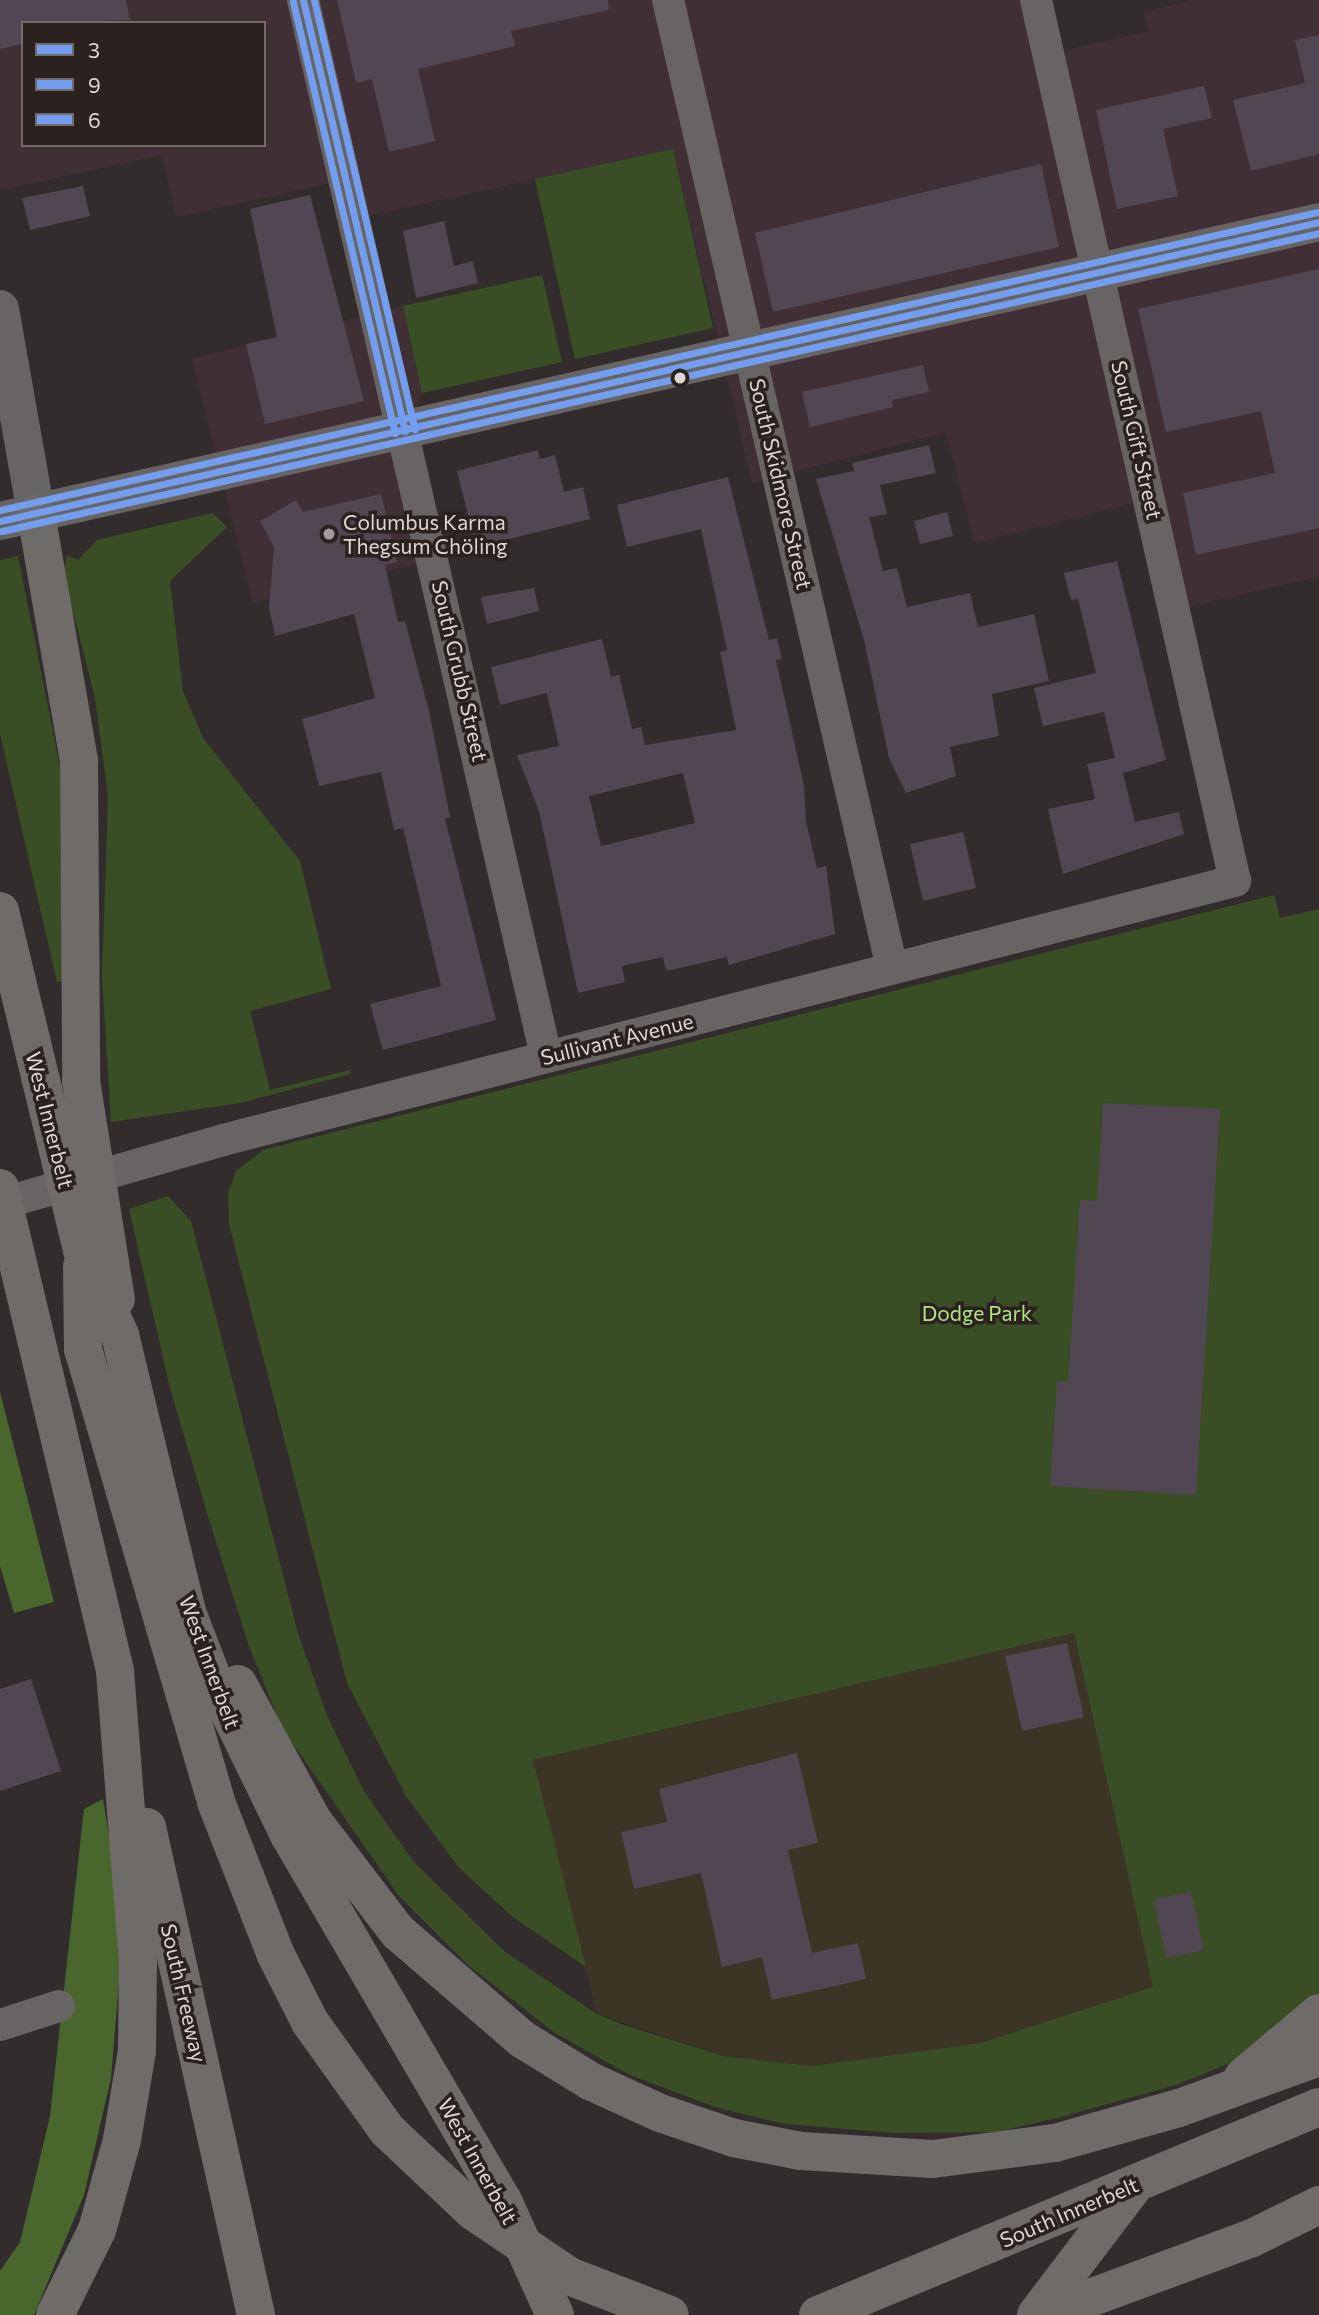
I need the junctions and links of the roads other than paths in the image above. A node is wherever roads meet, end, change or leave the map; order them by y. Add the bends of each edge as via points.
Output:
1 (303, 0) edge
2 (668, 0) edge
3 (1036, 0) edge
4 (1319, 222) edge
5 (1099, 271) junction
6 (0, 309) edge
7 (751, 354) junction
8 (405, 431) junction
9 (18, 518) edge
10 (1235, 881) joint
11 (0, 911) edge
12 (892, 968) junction
13 (546, 1056) junction
14 (0, 1188) edge
15 (0, 1203) edge
16 (87, 1230) junction
17 (181, 1584) junction
18 (115, 1671) junction
19 (59, 2006) dead end
20 (1319, 2013) edge
21 (0, 2025) edge
22 (1319, 2057) edge
23 (1319, 2107) edge
24 (1319, 2205) edge
25 (55, 2315) edge
26 (256, 2315) edge
27 (555, 2315) edge
28 (670, 2315) edge
29 (818, 2315) edge
30 (1036, 2315) edge
31 (1044, 2315) edge

1 - 8 street, South Grubb Street
2 - 7 street, South Skidmore Street
3 - 5 street, South Gift Street
4 - 5 main road
5 - 7 main road
5 - 10 street, South Gift Street
6 - 9 main road
7 - 8 main road
7 - 12 street, South Skidmore Street
8 - 9 main road
8 - 13 street, South Grubb Street
9 - 16 highway via 79,760
10 - 12 street, Sullivant Avenue
11 - 16 highway, West Innerbelt via 45,1093
12 - 13 street, Sullivant Avenue
13 - 15 street, Sullivant Avenue
14 - 18 highway
16 - 17 highway, West Innerbelt via 120,1335
16 - 28 highway via 83,1349 216,1802 249,1890 310,2022 387,2130 473,2211 569,2276
17 - 22 highway via 313,1821 398,1932 522,2039 590,2081 660,2113 734,2138 801,2151 933,2159 1055,2143 1179,2108
17 - 27 highway, West Innerbelt via 212,1677 242,1747 503,2202
18 - 25 highway via 138,1965 137,2051 111,2185 97,2230
18 - 26 highway, South Freeway
19 - 21 street
20 - 30 highway via 1186,2128 1122,2200
23 - 29 highway, South Innerbelt
24 - 31 highway via 1250,2239

